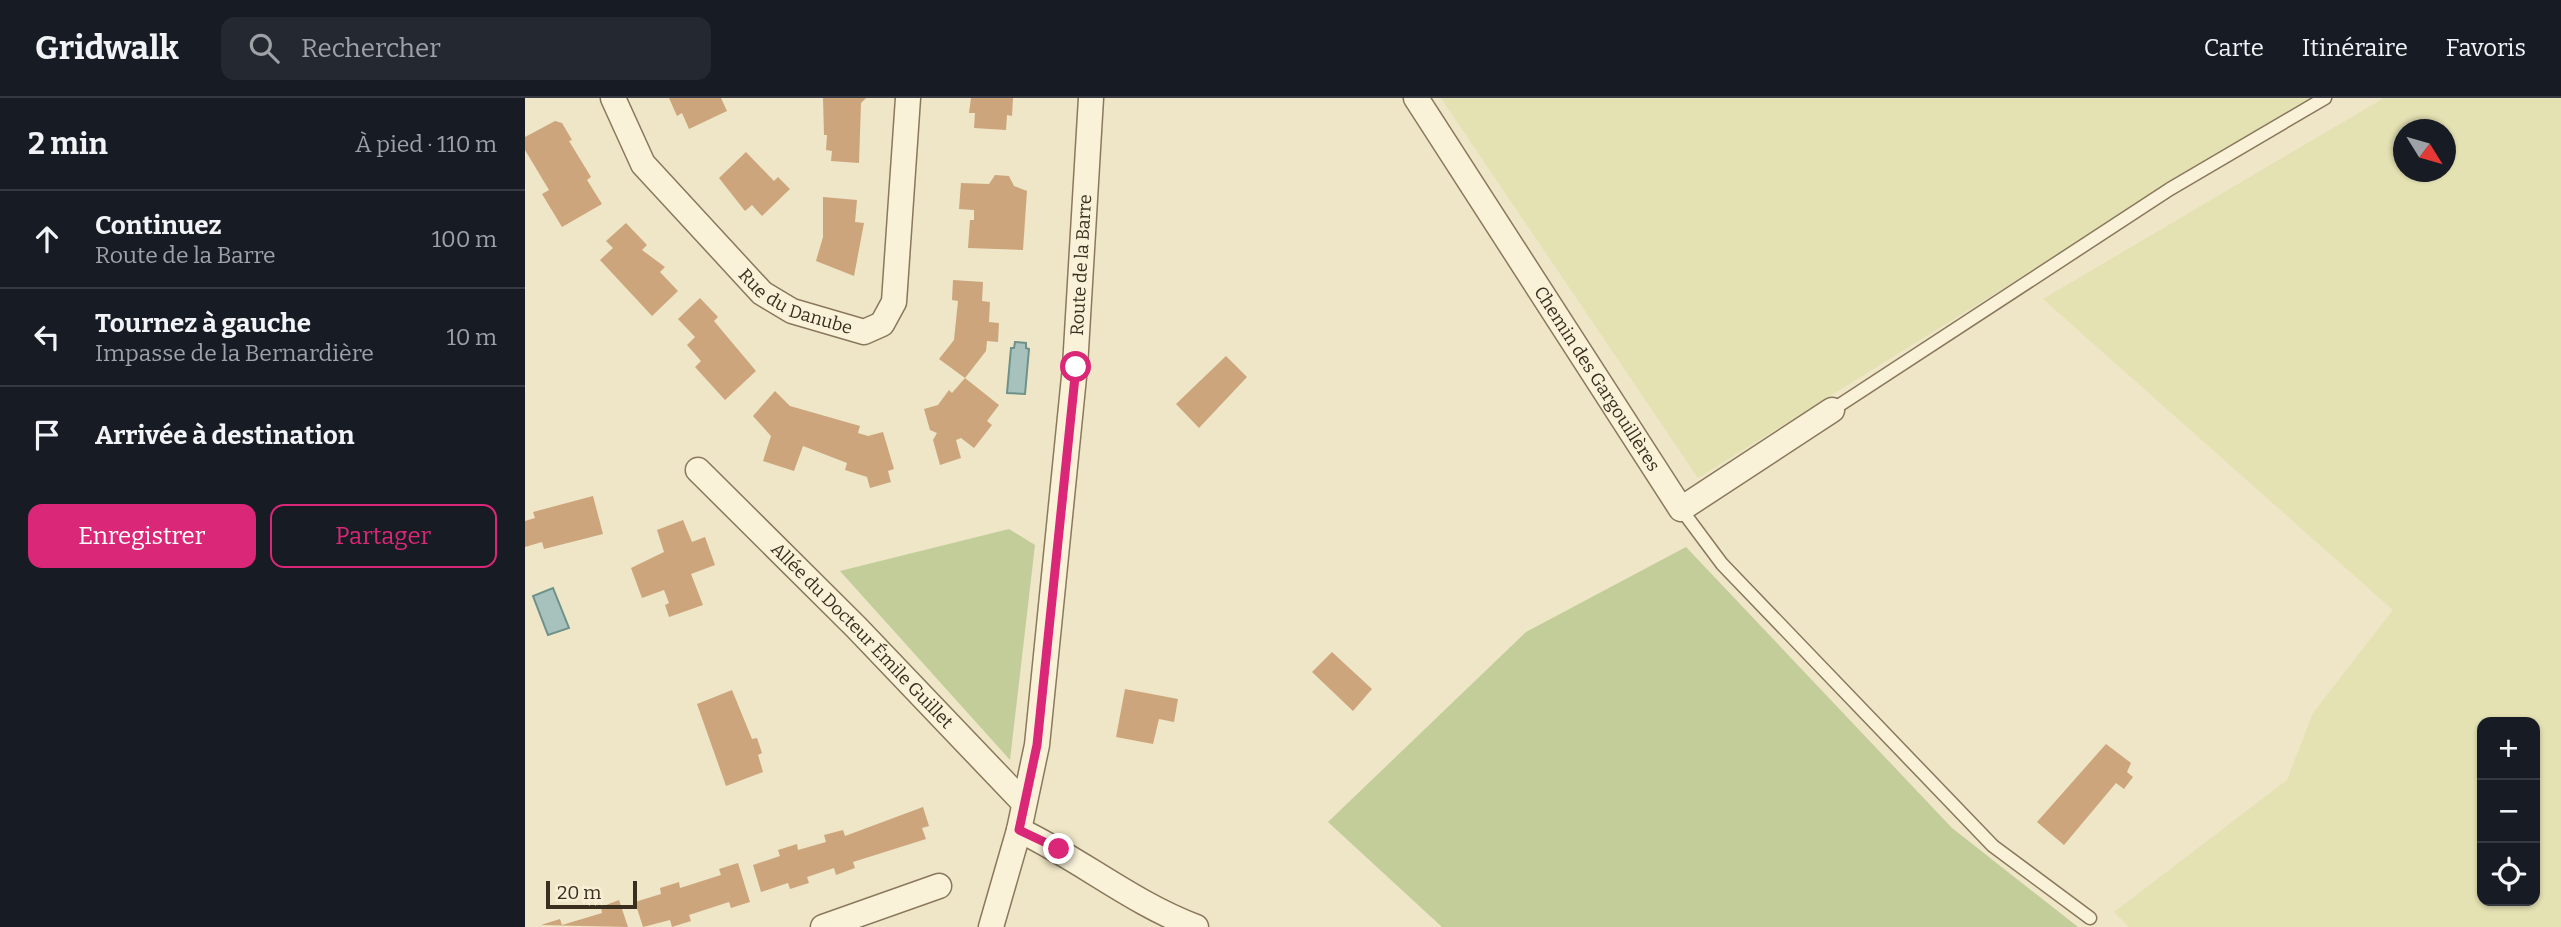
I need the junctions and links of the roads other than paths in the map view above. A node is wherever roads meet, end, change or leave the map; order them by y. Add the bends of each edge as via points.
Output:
1 (613, 98) edge
2 (908, 98) edge
3 (1091, 98) edge
4 (1416, 98) edge
5 (2325, 98) edge
6 (1832, 410) joint
7 (698, 470) dead end
8 (1681, 509) junction
9 (1024, 803) junction
10 (1019, 830) junction
11 (939, 886) dead end
12 (2090, 918) dead end
13 (823, 927) edge
14 (992, 927) edge
15 (1196, 927) edge

1 - 2 street, Rue du Danube via 643,164 762,293 792,311 864,332 882,324 894,302
3 - 9 street, Route de la Barre via 1076,367 1037,745
4 - 8 street, Chemin des Gargouillères
5 - 6 lane via 2170,189
6 - 8 street
7 - 9 street, Allée du Docteur Émile Guillet
8 - 12 lane via 1748,592 1993,846
9 - 10 street, Route de la Barre
10 - 14 street, Route de la Barre
10 - 15 street via 1059,849 1151,907
11 - 13 street

